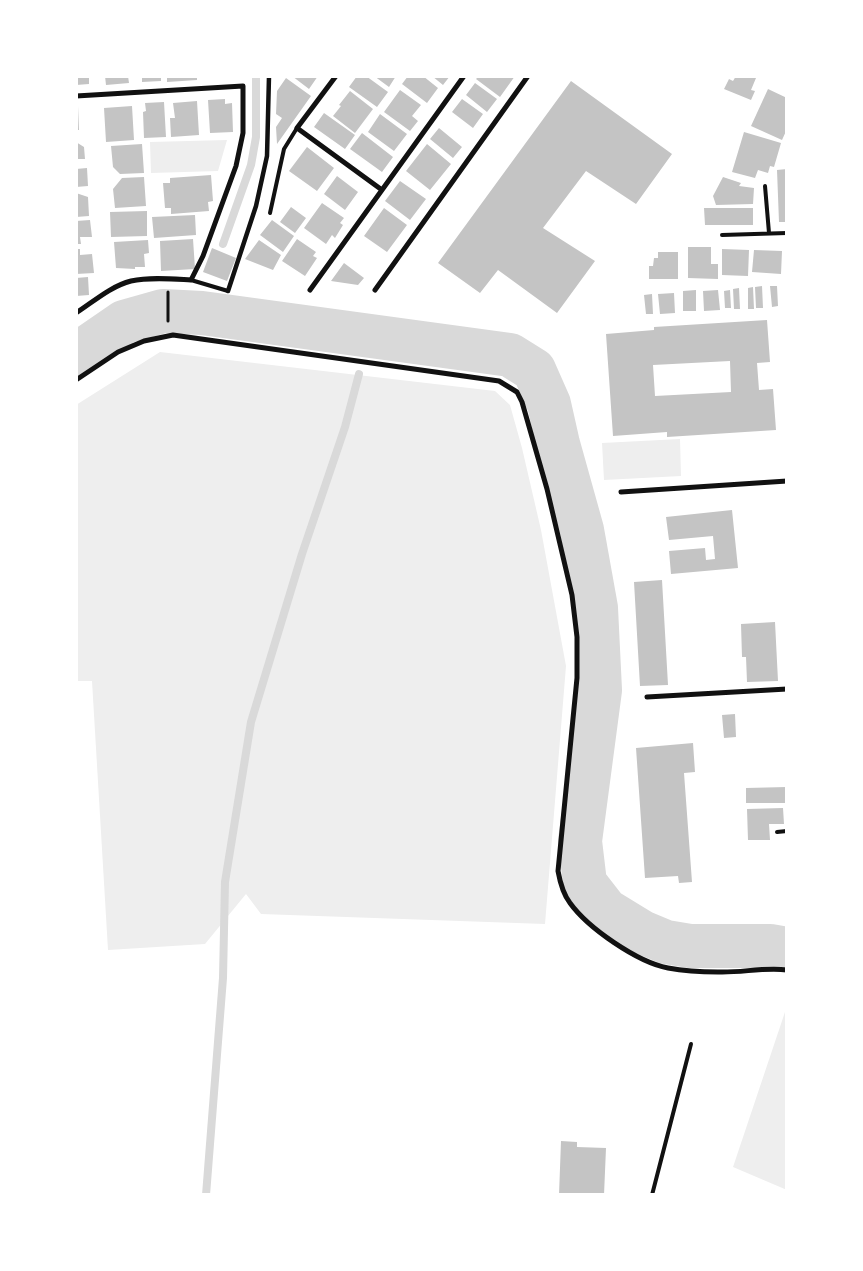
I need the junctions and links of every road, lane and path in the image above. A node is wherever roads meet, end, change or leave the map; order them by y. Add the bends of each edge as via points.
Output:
1 (269, 76) edge
2 (336, 76) edge
3 (464, 76) edge
4 (528, 76) edge
5 (76, 96) edge
6 (297, 128) junction
7 (766, 186) dead end
8 (382, 190) junction
9 (270, 213) dead end
10 (769, 233) junction
11 (787, 233) edge
12 (722, 235) dead end
13 (168, 279) junction
14 (191, 280) junction
15 (310, 290) dead end
16 (375, 290) dead end
17 (228, 291) joint
18 (76, 313) edge
19 (168, 336) junction
20 (76, 380) edge
21 (787, 481) edge
22 (621, 492) dead end
23 (787, 689) edge
24 (647, 697) dead end
25 (787, 831) edge
26 (777, 832) dead end
27 (787, 970) edge
28 (691, 1044) dead end
29 (652, 1195) edge

1 - 17 street via 268,156 256,206
2 - 6 street
3 - 8 street
4 - 16 street
5 - 14 street via 243,86 242,133 236,166
6 - 8 street
6 - 9 lane via 284,149
7 - 10 lane
8 - 15 street
10 - 11 lane
10 - 12 lane
13 - 14 street
13 - 18 street via 131,281
13 - 19 path
14 - 17 lane
19 - 20 street via 118,352
19 - 27 street via 499,380 517,392 547,489 572,595 577,678 558,871 568,902 597,931 655,964 718,972
21 - 22 street
23 - 24 street
25 - 26 lane
28 - 29 lane

